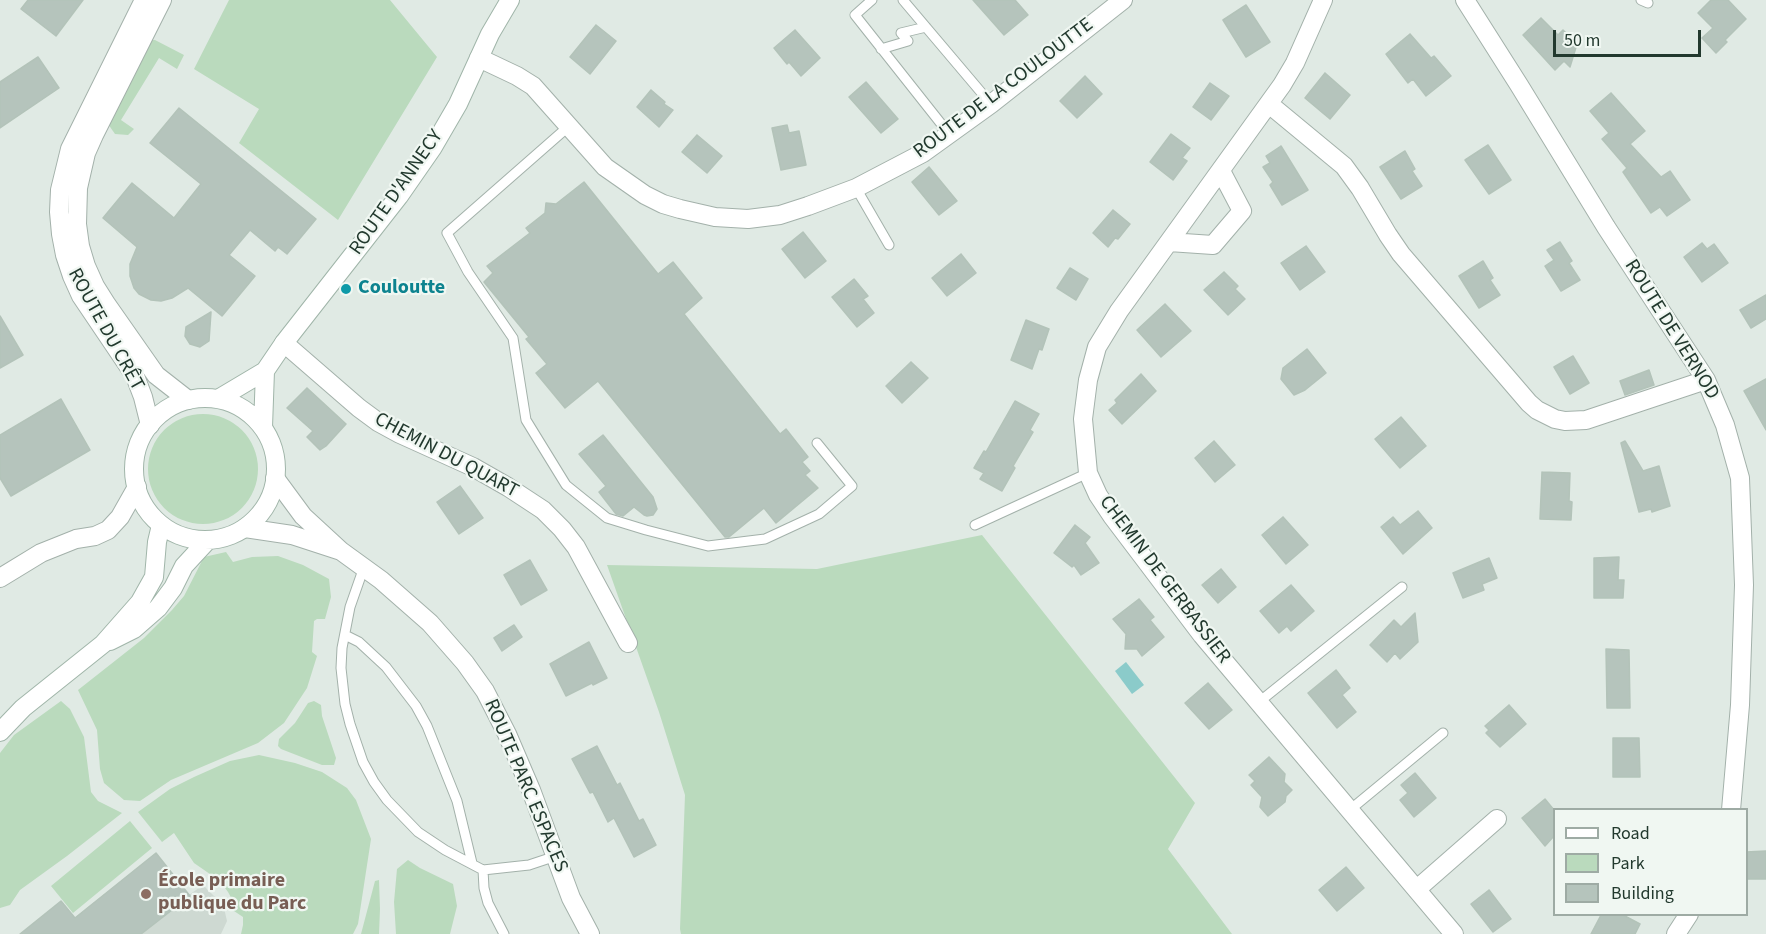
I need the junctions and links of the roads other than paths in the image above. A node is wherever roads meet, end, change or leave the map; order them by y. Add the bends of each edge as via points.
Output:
1 (144, 0) edge
2 (162, 0) edge
3 (498, 0) edge
4 (510, 0) edge
5 (872, 0) edge
6 (903, 0) edge
7 (1123, 0) edge
8 (1323, 0) edge
9 (1465, 0) edge
10 (926, 27) junction
11 (490, 34) junction
12 (881, 49) junction
13 (479, 58) junction
14 (991, 104) junction
15 (1269, 104) junction
16 (569, 126) junction
17 (950, 135) junction
18 (1221, 171) junction
19 (856, 188) junction
20 (1169, 242) junction
21 (890, 245) dead end
22 (284, 343) junction
23 (266, 371) junction
24 (1706, 380) junction
25 (218, 399) junction
26 (188, 400) junction
27 (150, 425) junction
28 (263, 427) junction
29 (817, 443) dead end
30 (1088, 473) junction
31 (275, 478) junction
32 (137, 487) junction
33 (161, 525) junction
34 (975, 525) dead end
35 (245, 528) junction
36 (208, 540) junction
37 (341, 551) junction
38 (364, 567) junction
39 (0, 578) edge
40 (1402, 586) dead end
41 (345, 635) junction
42 (103, 644) junction
43 (628, 644) dead end
44 (1259, 702) junction
45 (0, 732) edge
46 (1443, 733) dead end
47 (1731, 808) edge
48 (1351, 809) junction
49 (1497, 819) dead end
50 (556, 856) junction
51 (472, 863) junction
52 (483, 870) junction
53 (1417, 889) junction
54 (1688, 916) edge
55 (504, 934) edge
56 (590, 934) edge
57 (1454, 934) edge
58 (1676, 934) edge

1 - 27 street, ROUTE DU CRÊT via 70,149 59,212 72,276 81,296 135,376
2 - 26 street, ROUTE DU CRÊT via 86,153 78,188 77,224 86,267 95,286 156,375
3 - 11 street, ROUTE D'ANNECY
4 - 11 street, ROUTE D'ANNECY
5 - 12 lane via 855,15
6 - 10 lane
7 - 14 street, ROUTE DE LA COULOUTTE
8 - 15 street, CHEMIN DE GERBASSIER via 1295,63
9 - 24 street, ROUTE DE VERNOD
10 - 12 lane via 901,33 908,41
10 - 14 lane
11 - 13 street, ROUTE D'ANNECY
12 - 17 lane
13 - 16 street, ROUTE DE LA COULOUTTE via 533,87
13 - 22 street, ROUTE D'ANNECY via 433,147
14 - 17 street, ROUTE DE LA COULOUTTE
15 - 18 street, CHEMIN DE GERBASSIER
15 - 24 street via 1344,166 1401,254 1537,410 1555,419 1586,420
16 - 19 street, ROUTE DE LA COULOUTTE via 606,167 645,195 663,204 715,217 748,219 780,215
16 - 29 lane via 447,233 513,338 526,420 566,485 607,518 646,530 708,546 765,539 819,514 852,486
17 - 19 street, ROUTE DE LA COULOUTTE
18 - 20 street, CHEMIN DE GERBASSIER
18 - 20 street via 1242,211 1213,245
19 - 21 lane
20 - 30 street, CHEMIN DE GERBASSIER via 1097,347 1084,401
22 - 23 street, ROUTE D'ANNECY
22 - 43 street, CHEMIN DU QUART via 378,422 473,467 543,510 576,547
23 - 25 street
23 - 28 street
24 - 47 street, ROUTE DE VERNOD via 1734,452 1742,503 1743,651
25 - 26 street
25 - 28 street via 243,409
26 - 27 street via 167,410
27 - 32 street via 139,444
28 - 31 street via 273,447
30 - 34 lane
30 - 44 street, CHEMIN DE GERBASSIER via 1098,495 1140,555
31 - 35 street via 264,510
31 - 37 street, ROUTE PARC ESPACES via 303,516
32 - 33 street via 150,514
32 - 39 street via 108,530 41,553
33 - 36 street via 175,534
33 - 42 street via 154,578 140,602
35 - 36 street
35 - 37 street, ROUTE PARC ESPACES via 292,535
36 - 42 street via 184,566 158,608 134,629
37 - 38 street, ROUTE PARC ESPACES
38 - 41 lane
38 - 50 street, ROUTE PARC ESPACES via 430,623 484,691 511,743
40 - 44 lane
41 - 51 lane via 359,642 386,667 422,716 457,801
41 - 51 lane via 341,669 345,704 374,782 418,832
42 - 45 street via 23,708
44 - 48 street, CHEMIN DE GERBASSIER
46 - 48 lane
48 - 53 street, CHEMIN DE GERBASSIER
49 - 53 street
50 - 52 lane via 529,865
50 - 56 street, ROUTE PARC ESPACES via 571,898
51 - 52 lane
52 - 55 lane via 488,903
53 - 57 street, CHEMIN DE GERBASSIER
54 - 58 street

